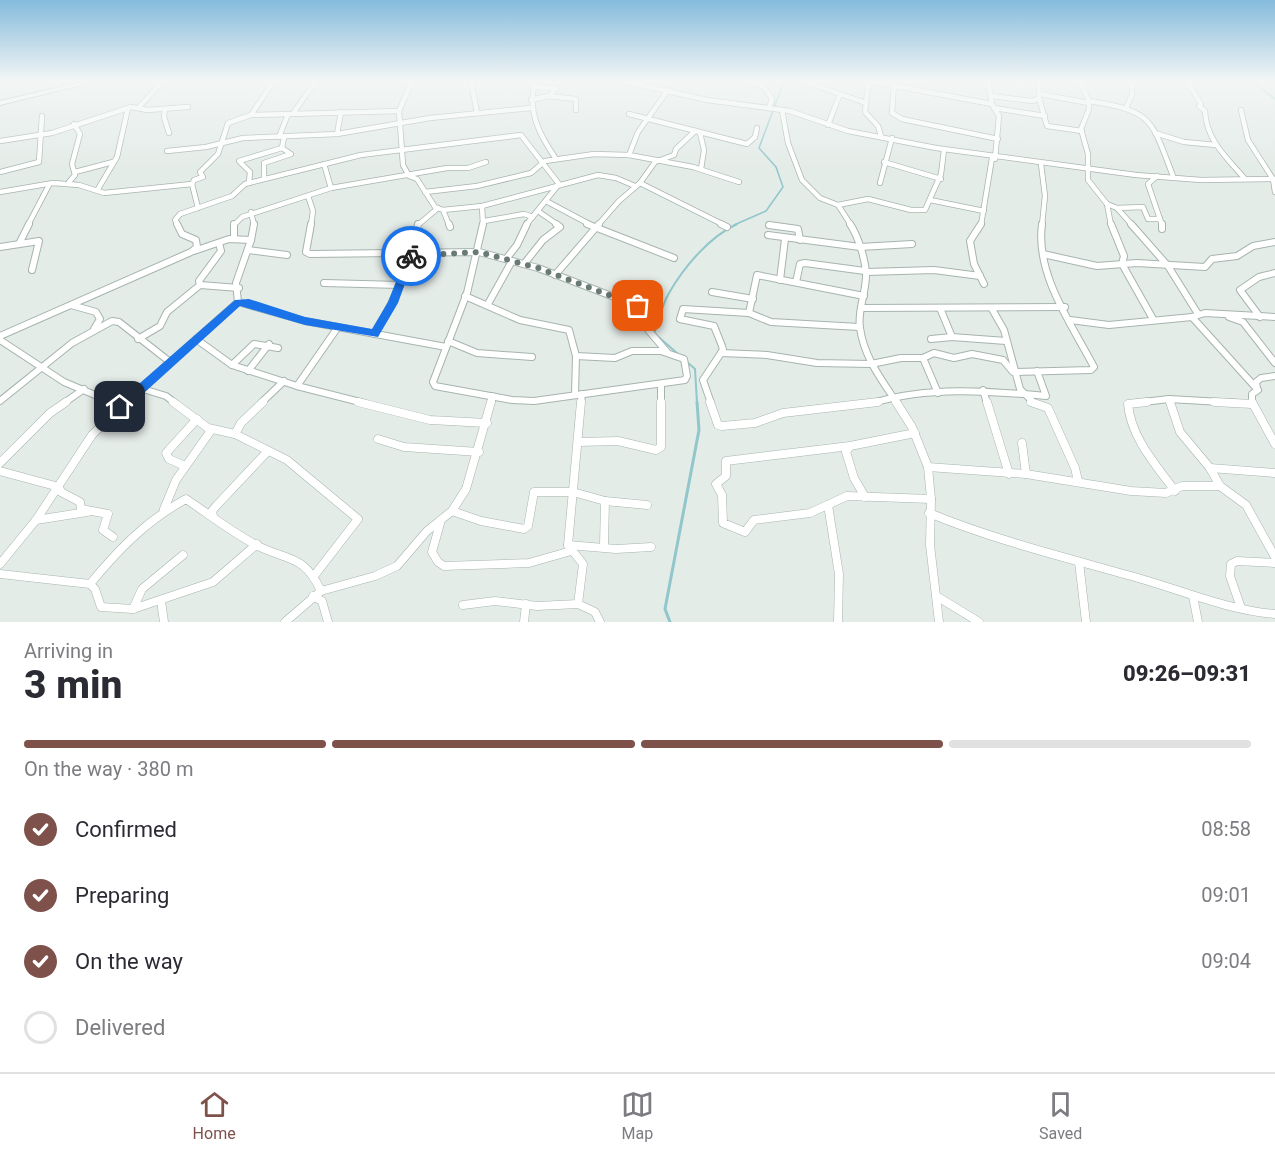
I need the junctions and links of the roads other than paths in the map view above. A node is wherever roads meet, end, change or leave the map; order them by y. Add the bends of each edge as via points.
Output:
1 (121, 110) edge
2 (127, 110) edge
3 (165, 110) edge
4 (254, 110) edge
5 (295, 110) edge
6 (476, 110) edge
7 (509, 110) edge
8 (531, 110) edge
9 (656, 110) edge
10 (773, 110) edge
11 (777, 110) edge
12 (834, 110) edge
13 (865, 110) edge
14 (892, 110) edge
15 (995, 110) edge
16 (1014, 110) edge
17 (1043, 110) edge
18 (1087, 110) edge
19 (1129, 110) edge
20 (1203, 110) edge
21 (1241, 110) dead end
22 (399, 111) joint
23 (341, 112) junction
24 (477, 113) junction
25 (298, 114) junction
26 (629, 114) dead end
27 (251, 115) junction
28 (288, 115) junction
29 (42, 116) dead end
30 (1045, 116) junction
31 (651, 118) junction
32 (400, 123) junction
33 (74, 124) junction
34 (828, 125) junction
35 (757, 128) dead end
36 (1082, 131) junction
37 (698, 132) junction
38 (1155, 132) junction
39 (169, 133) dead end
40 (337, 134) junction
41 (42, 135) junction
42 (881, 136) junction
43 (282, 137) junction
44 (892, 138) junction
45 (998, 140) junction
46 (0, 141) edge
47 (220, 142) junction
48 (1216, 145) junction
49 (282, 148) junction
50 (403, 148) junction
51 (944, 150) junction
52 (167, 151) dead end
53 (630, 155) junction
54 (993, 158) junction
55 (556, 159) junction
56 (113, 162) junction
57 (486, 162) dead end
58 (656, 162) junction
59 (884, 162) junction
60 (543, 163) junction
61 (324, 164) junction
62 (1041, 164) junction
63 (701, 169) junction
64 (1086, 170) junction
65 (0, 171) edge
66 (75, 172) junction
67 (409, 176) junction
68 (1157, 176) junction
69 (1173, 177) junction
70 (264, 179) junction
71 (941, 179) junction
72 (1245, 179) junction
73 (1274, 179) edge
74 (69, 182) junction
75 (249, 183) junction
76 (739, 183) dead end
77 (880, 183) dead end
78 (192, 184) junction
79 (559, 184) junction
80 (638, 184) junction
81 (49, 185) junction
82 (331, 188) junction
83 (98, 189) junction
84 (0, 192) edge
85 (425, 192) junction
86 (1275, 192) edge
87 (308, 196) junction
88 (930, 200) junction
89 (546, 201) junction
90 (1107, 204) junction
91 (838, 205) junction
92 (482, 206) junction
93 (198, 208) junction
94 (1117, 208) junction
95 (440, 209) junction
96 (984, 210) junction
97 (538, 211) junction
98 (251, 212) junction
99 (533, 217) junction
100 (1160, 219) junction
101 (484, 221) junction
102 (769, 225) dead end
103 (727, 226) dead end
104 (450, 227) dead end
105 (598, 228) junction
106 (786, 228) junction
107 (1162, 229) dead end
108 (768, 235) dead end
109 (234, 238) junction
110 (785, 238) junction
111 (251, 240) junction
112 (800, 240) junction
113 (1275, 242) edge
114 (219, 243) junction
115 (19, 244) junction
116 (912, 244) dead end
117 (0, 247) edge
118 (860, 247) junction
119 (248, 250) junction
120 (191, 252) junction
121 (479, 252) junction
122 (412, 254) junction
123 (287, 255) dead end
124 (1043, 255) junction
125 (179, 256) dead end
126 (674, 258) dead end
127 (509, 260) junction
128 (524, 264) junction
129 (1122, 264) junction
130 (1168, 266) junction
131 (32, 270) dead end
132 (866, 272) junction
133 (1275, 273) edge
134 (555, 275) junction
135 (980, 276) junction
136 (780, 280) junction
137 (796, 282) junction
138 (324, 283) dead end
139 (984, 284) dead end
140 (200, 285) junction
141 (400, 285) junction
142 (239, 288) junction
143 (712, 292) dead end
144 (465, 296) junction
145 (864, 296) junction
146 (753, 299) junction
147 (238, 302) junction
148 (488, 304) junction
149 (71, 305) junction
150 (861, 308) junction
151 (940, 308) junction
152 (1065, 308) junction
153 (992, 309) junction
154 (749, 313) junction
155 (1223, 315) junction
156 (1195, 316) junction
157 (1260, 317) junction
158 (1275, 317) edge
159 (1070, 320) junction
160 (1153, 320) junction
161 (338, 327) junction
162 (859, 327) junction
163 (94, 330) junction
164 (374, 334) junction
165 (952, 337) junction
166 (138, 339) junction
167 (196, 339) junction
168 (931, 339) dead end
169 (1006, 341) junction
170 (1, 342) edge
171 (269, 344) junction
172 (447, 344) junction
173 (278, 348) dead end
174 (668, 353) junction
175 (721, 353) junction
176 (576, 356) junction
177 (532, 357) dead end
178 (923, 358) junction
179 (170, 362) junction
180 (1275, 363) edge
181 (871, 364) junction
182 (232, 365) junction
183 (41, 367) junction
184 (248, 371) junction
185 (1037, 371) junction
186 (1013, 372) junction
187 (1275, 376) edge
188 (284, 381) junction
189 (297, 386) junction
190 (661, 386) junction
191 (143, 389) junction
192 (84, 390) junction
193 (983, 390) junction
194 (1258, 390) junction
195 (938, 393) junction
196 (1023, 393) junction
197 (578, 394) junction
198 (492, 396) junction
199 (892, 397) junction
200 (1169, 399) junction
201 (0, 401) edge
202 (1252, 404) junction
203 (120, 407) junction
204 (197, 419) junction
205 (488, 423) junction
206 (212, 429) junction
207 (915, 433) junction
208 (235, 434) junction
209 (378, 439) dead end
210 (578, 442) junction
211 (1022, 443) dead end
212 (1275, 444) edge
213 (850, 446) junction
214 (267, 452) junction
215 (479, 452) junction
216 (0, 463) edge
217 (185, 466) junction
218 (928, 467) junction
219 (1210, 468) junction
220 (0, 471) edge
221 (1275, 473) edge
222 (1009, 474) junction
223 (1026, 474) junction
224 (1077, 481) junction
225 (1220, 486) junction
226 (59, 487) junction
227 (1175, 491) junction
228 (573, 492) junction
229 (866, 497) junction
230 (932, 500) junction
231 (605, 501) junction
232 (647, 505) dead end
233 (828, 505) junction
234 (164, 510) junction
235 (452, 511) junction
236 (90, 512) junction
237 (928, 513) junction
238 (213, 516) junction
239 (36, 520) junction
240 (441, 520) junction
241 (113, 537) dead end
242 (257, 544) junction
243 (604, 546) junction
244 (651, 547) dead end
245 (569, 548) junction
246 (183, 555) dead end
247 (1275, 557) edge
248 (1079, 562) junction
249 (1275, 563) edge
250 (0, 564) edge
251 (0, 574) edge
252 (314, 576) junction
253 (90, 584) junction
254 (321, 591) junction
255 (313, 596) junction
256 (1193, 596) junction
257 (938, 597) junction
258 (162, 601) junction
259 (526, 604) junction
260 (578, 604) junction
261 (463, 605) dead end
262 (1241, 608) junction
263 (133, 609) junction
264 (1270, 616) edge
265 (288, 621) edge
266 (164, 622) edge
267 (328, 622) edge
268 (524, 622) edge
269 (600, 622) edge
270 (838, 622) edge
271 (939, 622) edge
272 (979, 622) edge
273 (1086, 622) edge
274 (1198, 622) edge

1 - 33 street
2 - 56 street
3 - 39 street
4 - 27 street
5 - 25 street
6 - 24 street
7 - 24 street
8 - 55 street via 534,124
9 - 31 street
10 - 91 street via 802,180 820,198
11 - 34 street
12 - 34 street
13 - 42 street
14 - 45 street via 902,119
15 - 45 street via 999,116
16 - 30 street
17 - 30 street
18 - 36 street
19 - 38 street via 1148,121
20 - 48 street via 1203,124
21 - 73 street via 1248,140
22 - 23 street
22 - 32 street
23 - 25 street
23 - 40 street
24 - 32 street
25 - 28 street
26 - 31 street
27 - 28 street
27 - 47 street via 232,118 223,128
28 - 43 street
29 - 41 street
30 - 36 street via 1047,126
31 - 37 street
31 - 53 street via 634,135
32 - 40 street
32 - 50 street
33 - 41 street
33 - 66 street via 80,134 72,164
34 - 42 street
35 - 37 street via 755,137 747,144
36 - 64 street via 1088,154
37 - 58 street via 674,155
37 - 63 street via 704,150
38 - 48 street via 1184,142
38 - 69 street
40 - 43 street
41 - 46 street
41 - 65 street via 39,162
42 - 44 street
43 - 47 street
43 - 49 street
44 - 51 street
44 - 59 street
45 - 54 street
47 - 52 street
47 - 78 street via 214,160 200,171 203,177
48 - 72 street
49 - 70 street via 291,154 264,163
49 - 75 street via 239,161 250,172
50 - 60 street via 521,135
50 - 61 street
50 - 67 street via 402,165
51 - 54 street
51 - 71 street
53 - 55 street
53 - 58 street
54 - 62 street
54 - 96 street
55 - 60 street
56 - 66 street
56 - 83 street
57 - 67 street
58 - 63 street
58 - 80 street
59 - 71 street
59 - 77 street
60 - 79 street
60 - 85 street via 531,173 477,186
61 - 70 street
61 - 82 street
62 - 64 street
62 - 124 street via 1045,194 1040,239
63 - 76 street
64 - 68 street
64 - 90 street via 1088,180
66 - 74 street
67 - 82 street
67 - 85 street via 417,179
68 - 69 street
68 - 100 street via 1148,184 1148,190
69 - 72 street
70 - 75 street
71 - 88 street
72 - 73 street
73 - 86 street
74 - 81 street
74 - 83 street
75 - 93 street via 232,196
78 - 83 street via 147,191 104,193
78 - 93 street
79 - 80 street via 598,175
79 - 89 street
79 - 92 street
80 - 103 street
80 - 105 street
81 - 84 street via 31,184
81 - 115 street
82 - 87 street
85 - 95 street
87 - 98 street
87 - 122 street via 313,211 306,252
88 - 91 street via 925,210 920,211 868,199
88 - 96 street
89 - 97 street
89 - 105 street via 569,217
90 - 94 street
90 - 129 street via 1113,234 1124,256
91 - 118 street
92 - 95 street
92 - 101 street
93 - 120 street via 180,214 176,220 183,234 196,240 197,247
94 - 100 street via 1143,207 1148,219
94 - 130 street
95 - 104 street
95 - 122 street via 418,223
96 - 135 street via 981,227 970,242
97 - 99 street
97 - 128 street via 560,227 543,240
98 - 109 street via 236,220
98 - 111 street
99 - 101 street via 524,214
99 - 127 street
100 - 107 street
101 - 121 street
102 - 106 street
105 - 126 street
105 - 134 street
106 - 110 street
106 - 112 street via 798,229
108 - 110 street
109 - 111 street
109 - 114 street
110 - 112 street
110 - 136 street
111 - 119 street
112 - 118 street
113 - 130 street via 1253,246 1237,256 1212,259 1205,267
114 - 120 street
114 - 140 street via 220,255 210,264
115 - 117 street
115 - 131 street via 40,242
116 - 118 street
118 - 132 street
119 - 123 street
119 - 142 street via 236,283
120 - 125 street
120 - 149 street
121 - 122 street
121 - 127 street
121 - 144 street
122 - 141 street
124 - 129 street via 1097,266
124 - 152 street
127 - 128 street
127 - 148 street
128 - 134 street
129 - 130 street
129 - 160 street
130 - 156 street
132 - 135 street via 934,270
132 - 137 street via 806,263 800,264
132 - 145 street
133 - 157 street via 1253,279 1240,290
134 - 174 street via 638,306 653,339
135 - 139 street
136 - 137 street
136 - 146 street via 757,275
137 - 145 street
138 - 141 street
140 - 142 street
140 - 166 street via 166,312 160,326
141 - 164 street
142 - 147 street
143 - 146 street
144 - 148 street
144 - 172 street
145 - 150 street
146 - 154 street
147 - 161 street
147 - 167 street
148 - 176 street via 520,320 568,330
149 - 163 street via 100,316
149 - 170 street via 35,318
150 - 151 street
150 - 162 street
151 - 153 street
151 - 165 street
152 - 153 street
152 - 159 street
153 - 169 street
154 - 162 street via 771,322
154 - 175 street via 683,309 680,321 714,326 722,344
155 - 156 street
155 - 157 street
155 - 180 street via 1243,322
156 - 160 street
156 - 194 street
157 - 158 street
159 - 160 street via 1109,325
159 - 185 street via 1094,367
161 - 164 street
161 - 189 street
162 - 181 street
163 - 166 street via 114,320
163 - 183 street
164 - 172 street
165 - 168 street
165 - 169 street
166 - 179 street
167 - 179 street
167 - 182 street
169 - 186 street
170 - 183 street
171 - 173 street
171 - 182 street via 251,345
171 - 184 street
172 - 177 street via 477,353
172 - 198 street via 433,382 435,386
174 - 176 street via 632,351 615,358
174 - 190 street via 684,359 687,376 685,380
175 - 181 street
175 - 199 street via 703,380 718,425 754,423 783,413 837,410
176 - 197 street
178 - 181 street
178 - 186 street via 934,354 954,358 987,356 1003,360
178 - 195 street
179 - 191 street
181 - 199 street
182 - 184 street
183 - 192 street
183 - 201 street
184 - 188 street
185 - 186 street
185 - 196 street via 1046,396
186 - 196 street
187 - 194 street via 1256,381
188 - 189 street
188 - 208 street via 241,423
189 - 205 street via 430,420
190 - 197 street
190 - 210 street via 662,447 656,450 618,441
191 - 203 street
191 - 204 street via 166,396
192 - 203 street
192 - 216 street via 50,413
193 - 195 street
193 - 196 street
193 - 222 street
194 - 202 street via 1252,394
195 - 199 street
196 - 224 street via 1035,404 1048,408
197 - 198 street via 534,401
197 - 210 street
198 - 205 street
199 - 207 street
200 - 202 street
200 - 219 street via 1180,432
200 - 227 street via 1133,402 1128,404 1128,410 1137,433
202 - 212 street
203 - 226 street via 92,435
204 - 206 street
204 - 217 street via 166,453 169,459
205 - 215 street
206 - 208 street
206 - 217 street
207 - 213 street
207 - 218 street
208 - 214 street via 265,447
209 - 215 street via 404,447
210 - 228 street
211 - 223 street
213 - 229 street via 846,453 851,470
213 - 233 street via 726,460 726,476 717,484 722,495 723,523 745,532 754,520 810,513
214 - 238 street via 217,505
214 - 252 street via 287,460 358,519
215 - 235 street via 466,489
217 - 234 street
218 - 222 street
218 - 230 street
219 - 221 street
219 - 225 street
220 - 226 street
222 - 223 street
223 - 224 street
224 - 227 street via 1131,490
225 - 227 street via 1182,486
225 - 247 street via 1246,505
226 - 236 street via 80,502 81,509
226 - 239 street
228 - 231 street
228 - 235 street via 534,492 528,526 524,528 481,521
228 - 245 street
229 - 230 street
229 - 233 street via 847,496
230 - 237 street
231 - 232 street
231 - 243 street
233 - 270 street via 839,574
234 - 238 street via 186,499
234 - 253 street via 121,546
235 - 240 street
236 - 239 street
236 - 241 street via 108,514 103,530
237 - 248 street
237 - 257 street
238 - 242 street
239 - 250 street
240 - 245 street via 432,553 436,562 444,566 529,563
240 - 254 street via 397,566
242 - 252 street via 293,559
242 - 258 street via 213,582
243 - 244 street
243 - 245 street
245 - 260 street via 583,564
246 - 263 street via 142,590
248 - 256 street
248 - 273 street
249 - 262 street via 1231,564 1230,576
251 - 253 street
252 - 254 street
253 - 263 street via 101,607
254 - 255 street
255 - 265 street
255 - 267 street via 322,601
256 - 262 street
256 - 274 street
257 - 271 street
257 - 272 street
258 - 263 street
258 - 266 street
259 - 260 street
259 - 261 street via 495,601
259 - 268 street
260 - 269 street via 595,612
262 - 264 street

